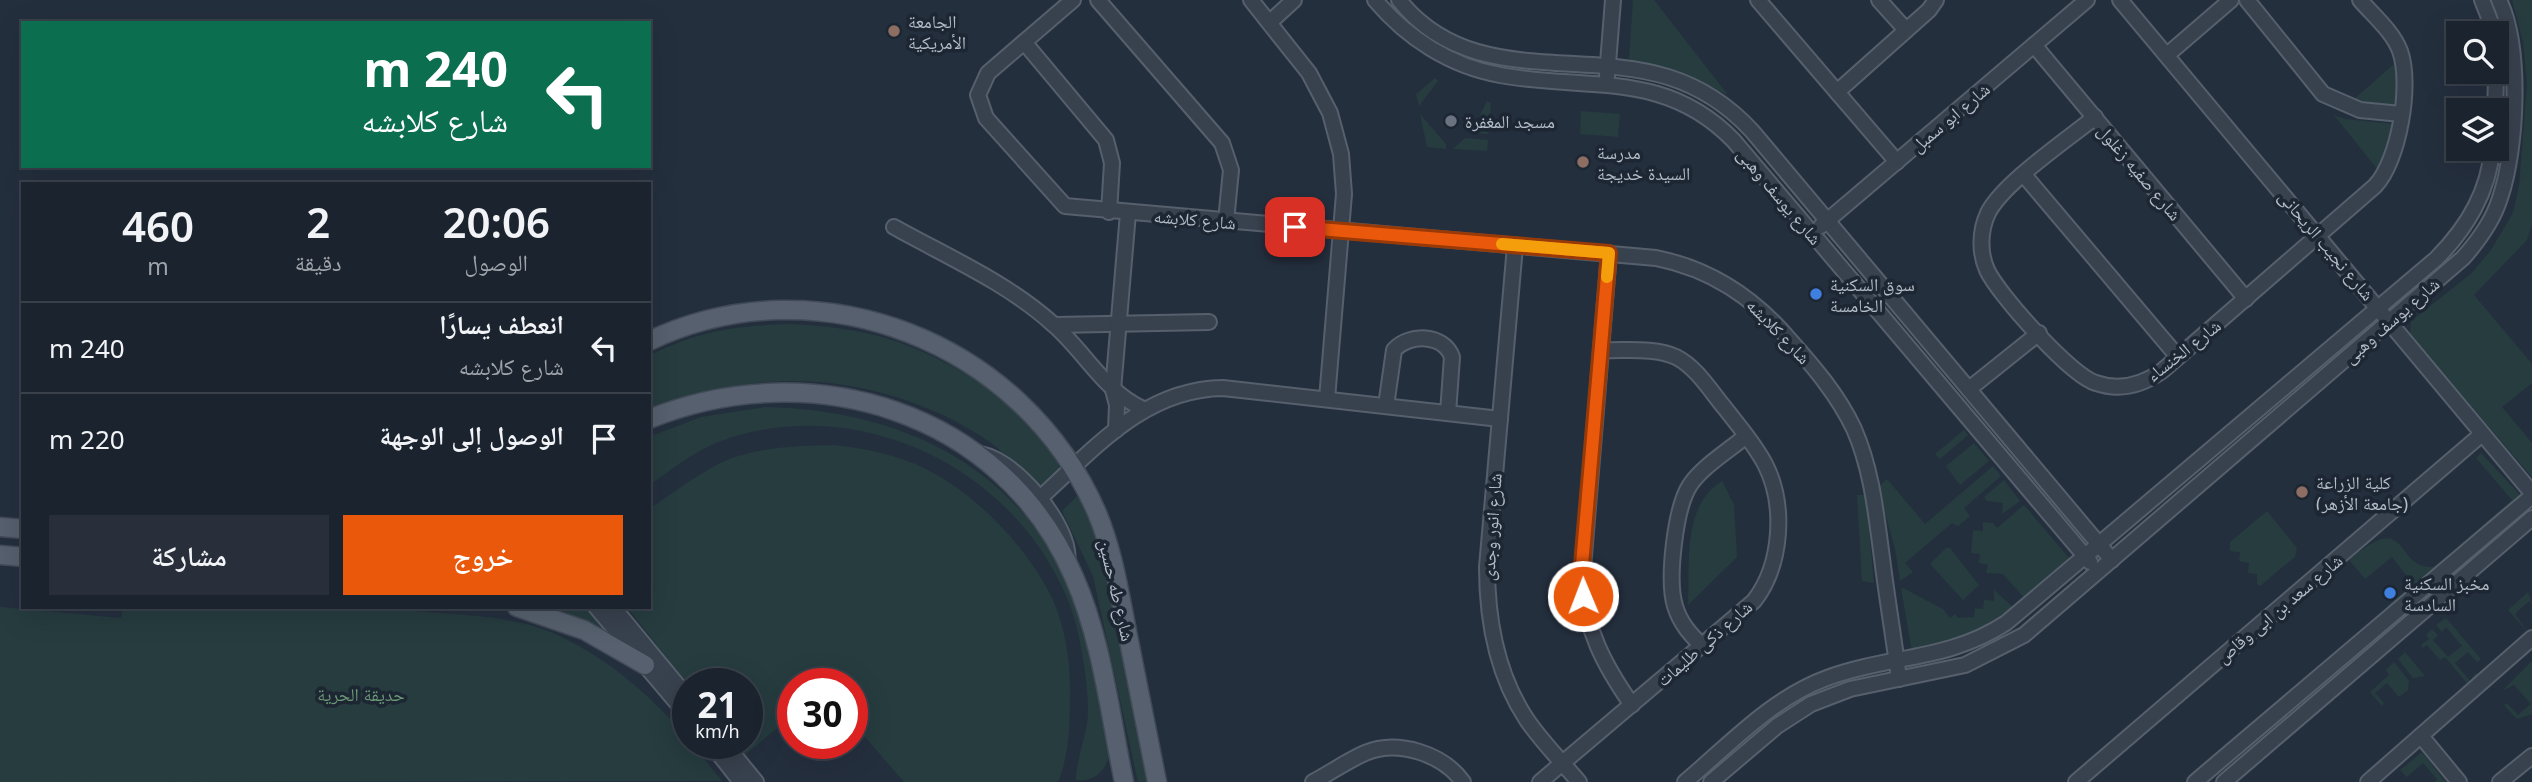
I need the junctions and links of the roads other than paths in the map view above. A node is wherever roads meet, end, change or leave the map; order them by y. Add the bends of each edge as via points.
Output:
1 (1073, 0) edge
2 (1098, 0) edge
3 (1251, 0) edge
4 (1294, 0) edge
5 (1375, 0) edge
6 (1399, 0) edge
7 (1614, 0) edge
8 (1758, 0) edge
9 (1879, 0) edge
10 (1936, 0) edge
11 (2087, 0) edge
12 (2120, 0) edge
13 (2231, 0) edge
14 (2247, 0) edge
15 (2360, 0) edge
16 (2482, 0) edge
17 (2499, 0) edge
18 (2490, 21) edge
19 (1269, 22) junction
20 (1906, 30) junction
21 (1024, 42) junction
22 (2034, 45) junction
23 (2166, 55) junction
24 (1608, 67) junction
25 (1606, 85) junction
26 (1837, 92) junction
27 (2401, 114) junction
28 (2095, 117) junction
29 (2489, 161) edge
30 (1897, 162) junction
31 (2024, 175) junction
32 (1109, 212) junction
33 (1128, 213) junction
34 (1226, 221) junction
35 (1827, 222) junction
36 (894, 227) dead end
37 (1341, 231) junction
38 (1812, 234) junction
39 (2318, 235) junction
40 (1515, 246) junction
41 (1609, 253) junction
42 (2246, 299) junction
43 (2379, 307) junction
44 (2391, 321) junction
45 (1209, 322) dead end
46 (1118, 324) junction
47 (1055, 325) junction
48 (2039, 333) junction
49 (651, 340) edge
50 (1601, 350) junction
51 (2178, 357) junction
52 (1113, 390) junction
53 (1969, 390) junction
54 (1327, 399) junction
55 (1386, 406) junction
56 (1143, 409) junction
57 (1448, 413) junction
58 (651, 418) edge
59 (1500, 419) junction
60 (1116, 430) junction
61 (2482, 434) junction
62 (1746, 436) junction
63 (974, 454) junction
64 (1073, 468) junction
65 (2532, 494) edge
66 (1039, 499) junction
67 (2532, 518) edge
68 (0, 527) edge
69 (21, 529) edge
70 (2099, 544) junction
71 (0, 555) edge
72 (21, 556) edge
73 (2085, 556) junction
74 (2112, 560) junction
75 (1067, 562) junction
76 (2098, 572) junction
77 (523, 609) edge
78 (598, 609) edge
79 (616, 609) edge
80 (2532, 638) edge
81 (1702, 646) junction
82 (1897, 662) junction
83 (645, 665) junction
84 (672, 678) edge
85 (1899, 679) junction
86 (672, 697) edge
87 (1632, 705) junction
88 (2421, 736) junction
89 (2532, 756) edge
90 (723, 759) edge
91 (737, 759) edge
92 (1563, 763) junction
93 (741, 782) edge
94 (756, 782) edge
95 (1124, 782) edge
96 (1157, 782) edge
97 (1313, 782) edge
98 (1463, 782) edge
99 (1540, 782) edge
100 (1579, 782) edge
101 (1685, 782) edge
102 (1711, 782) edge
103 (2076, 782) edge
104 (2195, 782) edge
105 (2224, 782) edge
106 (2368, 782) edge
107 (2459, 782) edge
108 (2500, 782) edge

1 - 21 street
2 - 34 street via 1222,143 1231,170
3 - 19 street
4 - 19 street
5 - 25 street, شارع يوسف وهبى via 1419,41 1464,65 1516,78
6 - 24 street, شارع يوسف وهبى via 1432,30 1476,51 1524,62
7 - 24 street
8 - 26 street
9 - 20 street
10 - 20 street
11 - 22 street, شارع ابو سمبل
12 - 23 street, شارع نجيب الريحانى
13 - 23 street
14 - 27 street via 2323,94 2360,110
15 - 27 street, شارع الخنساء via 2401,52
16 - 18 street
17 - 44 street, شارع يوسف وهبى via 2511,34 2515,75 2500,200 2487,227 2463,258
19 - 37 street via 1303,63 1334,127 1344,181
20 - 26 street
21 - 32 street via 1106,140 1112,163
21 - 32 street, شارع كلابشه via 988,73 978,95 986,118 1058,201 1073,209
22 - 28 street, شارع صفيه زغلول
22 - 30 street, شارع ابو سمبل
23 - 39 street, شارع نجيب الريحانى
24 - 25 street
24 - 35 street, شارع يوسف وهبى via 1666,76 1722,104 1752,131
25 - 38 street, شارع يوسف وهبى via 1661,93 1704,114 1734,141
26 - 30 street
27 - 39 street, شارع الخنساء via 2396,151 2386,173
28 - 31 street, شارع الخنساء
28 - 42 street, شارع صفيه زغلول
29 - 43 street, شارع يوسف وهبى via 2483,190 2463,228
30 - 35 street, شارع ابو سمبل
31 - 48 street, شارع الخنساء via 1988,214 1982,252 1995,284
31 - 51 street
32 - 33 street, شارع كلابشه
33 - 34 street, شارع كلابشه
33 - 46 street
34 - 37 street, شارع كلابشه
35 - 38 street, شارع ابو سمبل
35 - 53 street, شارع يوسف وهبى
36 - 47 street via 996,283
37 - 40 street, شارع كلابشه
37 - 54 street
38 - 73 street, شارع يوسف وهبى
39 - 42 street, شارع الخنساء
39 - 43 street, شارع نجيب الريحانى
40 - 41 street, شارع كلابشه
40 - 59 street, شارع انور وجدى
41 - 50 street
41 - 82 street, شارع كلابشه via 1671,261 1738,290 1773,320 1829,387 1853,428 1869,474
42 - 51 street, شارع الخنساء
43 - 44 street, شارع نجيب الريحانى
43 - 70 street, شارع يوسف وهبى
44 - 61 street, شارع نجيب الريحانى
44 - 74 street, شارع يوسف وهبى
45 - 46 street
46 - 47 street
46 - 52 street
47 - 52 street
48 - 51 street, شارع الخنساء via 2077,374 2106,386 2141,383
48 - 53 street
49 - 64 main road, شارع طه حسين via 705,319 772,309 840,313 885,323 948,349 995,380 1036,419
50 - 62 street, شارع ذكى طليمات via 1677,358 1698,375
50 - 87 street via 1583,596 1601,658
52 - 56 street
52 - 60 street
53 - 70 street, شارع يوسف وهبى
54 - 55 street
54 - 56 street via 1210,388 1173,395
55 - 57 street
55 - 57 street via 1394,350 1406,340 1426,340 1445,345 1452,357
56 - 60 street
57 - 59 street
58 - 63 main road, شارع طه حسين via 736,394 824,393 909,416
59 - 92 street, شارع انور وجدى via 1487,566 1491,626 1503,672 1519,708
60 - 64 street
61 - 65 street, شارع نجيب الريحانى
61 - 103 street, شارع سعد بن ابى وقاص
62 - 81 street, شارع ذكى طليمات via 1772,482 1777,552 1761,592
62 - 81 street via 1697,476 1680,511 1672,596 1682,622
63 - 66 street via 996,458
63 - 75 main road, شارع طه حسين via 1029,505
64 - 66 street
64 - 96 main road, شارع طه حسين via 1097,513 1112,556
65 - 104 street
66 - 75 street via 1066,538
67 - 105 street
68 - 69 main road
70 - 73 street, شارع يوسف وهبى
70 - 74 street, شارع يوسف وهبى
71 - 72 main road
73 - 76 street, شارع يوسف وهبى
73 - 82 street, شارع يوسف وهبى via 1994,631 1954,649
74 - 76 street, شارع يوسف وهبى
75 - 95 main road, شارع طه حسين via 1089,618
76 - 85 street, شارع يوسف وهبى via 2037,625 1995,652 1950,670
77 - 83 main road via 584,630
78 - 83 street
79 - 84 street
80 - 88 street
81 - 87 street, شارع ذكى طليمات
82 - 85 street, شارع كلابشه
82 - 101 street, شارع يوسف وهبى via 1844,672 1796,692
83 - 86 street
85 - 102 street, شارع يوسف وهبى via 1850,689 1811,704 1777,726
87 - 92 street, شارع ذكى طليمات
88 - 106 street
88 - 107 street
89 - 108 street
90 - 93 street
91 - 94 street
92 - 99 street, شارع ذكى طليمات
92 - 100 street, شارع انور وجدى
97 - 98 street via 1367,752 1390,749 1434,757

